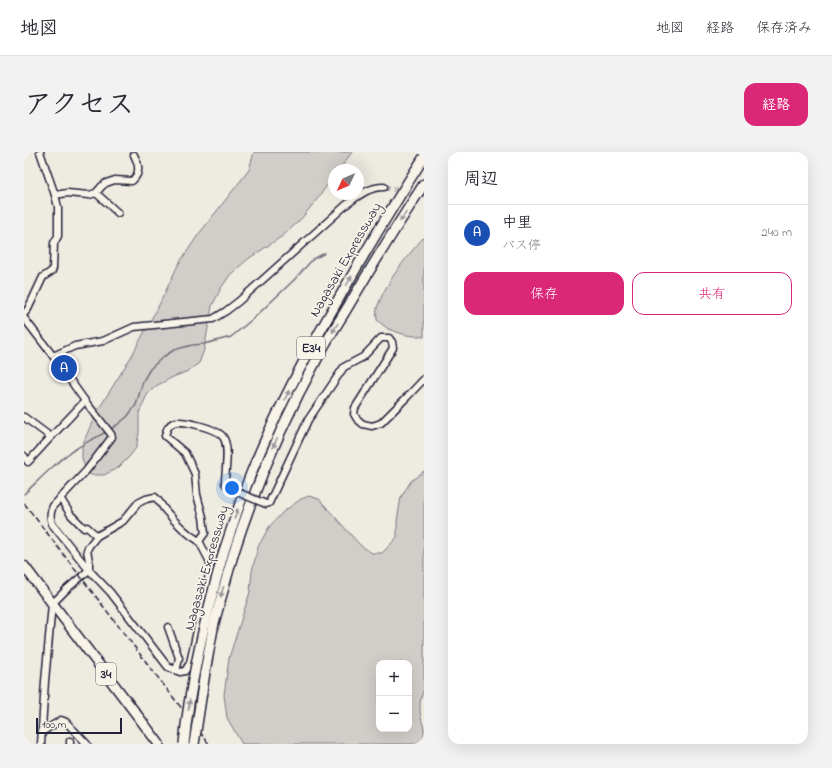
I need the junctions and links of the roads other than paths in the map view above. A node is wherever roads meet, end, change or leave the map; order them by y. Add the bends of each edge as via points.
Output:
1 (40, 152) edge
2 (134, 155) dead end
3 (424, 157) edge
4 (424, 184) edge
5 (384, 187) tunnel mouth
6 (96, 192) junction
7 (55, 195) junction
8 (118, 213) dead end
9 (24, 314) edge
10 (24, 318) edge
11 (53, 356) junction
12 (424, 379) edge
13 (85, 400) junction
14 (24, 417) edge
15 (51, 437) junction
16 (24, 456) edge
17 (60, 498) junction
18 (97, 536) junction
19 (199, 541) junction
20 (24, 566) edge
21 (89, 570) junction
22 (52, 604) junction
23 (168, 628) dead end
24 (175, 670) junction
25 (42, 732) junction
26 (41, 744) edge
27 (87, 744) edge
28 (159, 744) edge
29 (184, 744) edge
30 (194, 744) edge

1 - 7 street
2 - 6 street via 138,164 137,176 132,181 115,180 106,183
29 -> 3 highway, Nagasaki Expressway / E34, bridge via 205,620 224,551 252,471 310,349 377,232
4 -> 30 highway, Nagasaki Expressway / E34, bridge via 319,354 282,427 262,474 245,517 214,623
5 - 11 street via 364,192 352,201 238,301 213,319 134,327 103,341 75,346
6 - 7 street via 89,195
6 - 8 street
7 - 9 street via 58,207 58,236 54,243 54,268 43,277
10 - 11 street
11 - 13 street
12 - 19 street, bridge via 381,423 372,426 357,419 354,414 355,408 393,348 392,342 389,338 381,338 363,357 344,367 308,420 270,503 266,504 230,489 225,483 227,444 223,436 212,430 183,422 173,423 164,436 185,453 195,474 205,533
13 - 15 street
13 - 17 street via 112,437 86,471
14 - 15 street
15 - 16 street via 28,462
17 - 18 street via 71,515
17 - 21 street via 50,513 52,524
18 - 19 street via 123,521 138,503 155,497 188,535
18 - 21 street via 87,550
19 - 24 street via 210,562 210,570 190,663 185,670
20 - 22 highway, 34
21 - 22 street
21 - 24 street via 110,592 168,667
22 - 25 street
22 - 28 highway, 34
23 - 24 street via 179,658
25 - 26 street
25 - 27 street via 61,720

